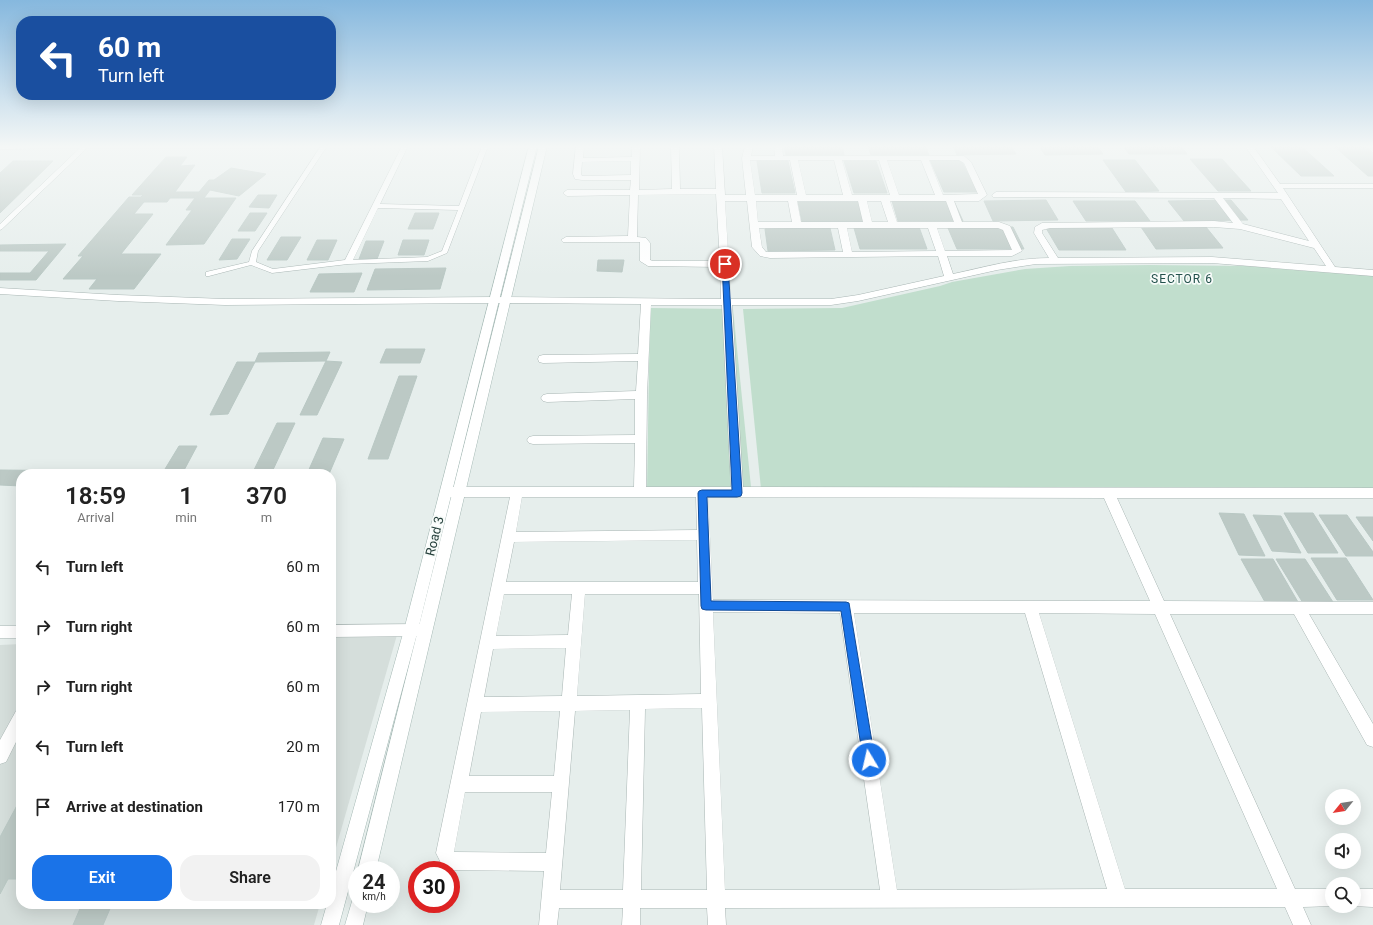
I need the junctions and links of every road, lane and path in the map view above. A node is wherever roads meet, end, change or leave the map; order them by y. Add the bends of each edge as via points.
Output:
1 (41, 189) edge
2 (296, 189) edge
3 (383, 189) edge
4 (469, 189) edge
5 (524, 189) edge
6 (531, 189) edge
7 (721, 189) edge
8 (750, 189) edge
9 (800, 189) edge
10 (846, 189) edge
11 (893, 189) edge
12 (940, 189) edge
13 (980, 189) edge
14 (1280, 189) edge
15 (634, 192) junction
16 (676, 192) joint
17 (566, 193) dead end
18 (721, 195) junction
19 (996, 195) dead end
20 (1217, 196) junction
21 (1284, 196) junction
22 (751, 198) junction
23 (792, 198) junction
24 (802, 198) junction
25 (848, 198) junction
26 (862, 198) junction
27 (885, 198) junction
28 (896, 198) junction
29 (944, 198) junction
30 (375, 206) junction
31 (462, 208) junction
32 (754, 225) junction
33 (797, 225) junction
34 (842, 225) junction
35 (868, 225) junction
36 (893, 225) junction
37 (932, 225) junction
38 (959, 225) junction
39 (1240, 226) junction
40 (0, 228) edge
41 (632, 239) junction
42 (566, 240) dead end
43 (1317, 246) junction
44 (942, 253) junction
45 (848, 255) junction
46 (1055, 261) junction
47 (348, 262) junction
48 (252, 263) junction
49 (725, 264) junction
50 (1332, 269) junction
51 (1373, 273) edge
52 (209, 274) dead end
53 (950, 278) junction
54 (0, 291) edge
55 (501, 300) junction
56 (646, 302) junction
57 (727, 303) junction
58 (643, 357) junction
59 (542, 359) dead end
60 (641, 395) junction
61 (547, 398) dead end
62 (641, 439) junction
63 (533, 440) dead end
64 (445, 492) junction
65 (460, 492) junction
66 (1108, 492) junction
67 (517, 493) junction
68 (640, 493) junction
69 (702, 493) junction
70 (737, 493) junction
71 (1373, 493) edge
72 (704, 535) junction
73 (508, 537) junction
74 (498, 588) junction
75 (579, 588) junction
76 (705, 588) junction
77 (706, 606) junction
78 (846, 606) junction
79 (1030, 607) junction
80 (1160, 607) junction
81 (1297, 608) junction
82 (1373, 608) edge
83 (411, 630) junction
84 (425, 630) junction
85 (336, 631) edge
86 (0, 632) edge
87 (16, 632) edge
88 (574, 641) junction
89 (487, 643) junction
90 (709, 701) junction
91 (638, 703) junction
92 (568, 704) junction
93 (475, 705) junction
94 (16, 726) edge
95 (1373, 739) edge
96 (0, 756) edge
97 (460, 784) junction
98 (561, 784) junction
99 (369, 861) edge
100 (554, 862) junction
101 (1290, 898) junction
102 (1325, 898) edge
103 (1361, 898) edge
104 (1373, 898) edge
105 (550, 899) junction
106 (632, 899) junction
107 (716, 899) junction
108 (890, 899) junction
109 (1119, 899) junction
110 (336, 903) edge
111 (334, 909) edge
112 (357, 913) edge
113 (330, 925) edge
114 (354, 925) edge
115 (548, 925) edge
116 (631, 925) edge
117 (717, 925) edge
118 (1302, 925) edge

1 - 40 lane
2 - 48 lane via 255,251
3 - 30 lane
4 - 31 lane
5 - 55 street, Road 3
6 - 55 street, Road 3
7 - 18 street
8 - 22 street
9 - 24 street
10 - 25 street
11 - 28 street
12 - 29 street
13 - 29 street via 983,195 979,198
14 - 21 street
15 - 16 street
15 - 17 street
15 - 41 street
16 - 18 street
18 - 22 street
18 - 49 street
19 - 20 street
20 - 21 street
20 - 39 street
21 - 43 street
22 - 23 street
22 - 32 street
23 - 24 street
23 - 33 street
24 - 25 street
25 - 26 street
26 - 27 street
26 - 35 street
27 - 28 street
27 - 36 street
28 - 29 street
29 - 38 street
30 - 31 lane
30 - 47 lane
31 - 47 lane via 446,252 441,255 428,260
32 - 33 street
32 - 45 street via 757,247 763,254
33 - 34 street
34 - 35 street
34 - 45 street
35 - 36 street
36 - 37 street
37 - 38 street
37 - 44 street
38 - 44 street via 1004,226 1017,251 1012,254
39 - 43 street
39 - 46 street via 1042,226 1038,233
41 - 42 street
41 - 49 street via 643,240 645,261 648,263
43 - 50 street
44 - 45 street
44 - 53 street
46 - 50 street via 1212,260
46 - 53 street via 1014,264
47 - 48 lane via 272,271
48 - 52 lane
49 - 57 street
50 - 51 street
53 - 57 street via 831,302
54 - 55 street via 225,302
55 - 56 street
55 - 64 street, Road 3
55 - 65 street, Road 3
56 - 57 street
56 - 58 street
57 - 70 street
58 - 59 street
58 - 60 street
60 - 61 street
60 - 62 street
62 - 63 street
62 - 68 street
64 - 65 street
64 - 83 street, Road 3
65 - 67 street
65 - 84 street, Road 3
66 - 70 street
66 - 71 street
66 - 80 street
67 - 68 street
67 - 73 street
68 - 69 street
69 - 70 street
69 - 72 street
72 - 73 street
72 - 76 street
73 - 74 street
74 - 75 street
74 - 89 street
75 - 76 street
75 - 88 street
76 - 77 street
77 - 78 street
77 - 90 street
78 - 79 street
78 - 108 street
79 - 80 street
79 - 109 street
80 - 81 street
80 - 101 street
81 - 82 street
81 - 95 street
83 - 84 street
83 - 85 street
83 - 110 street, Road 3
84 - 99 street, Road 3
86 - 87 street
88 - 89 street
88 - 92 street
89 - 93 street
90 - 91 street
90 - 107 street
91 - 92 street
91 - 106 street
92 - 93 street
92 - 98 street
93 - 97 street
94 - 96 street
97 - 98 street
97 - 100 street via 445,853 448,859
98 - 100 street
100 - 105 street
101 - 102 street
101 - 109 street
101 - 118 street
103 - 104 street
105 - 106 street
105 - 115 street
106 - 107 street
106 - 116 street
107 - 108 street
107 - 117 street
108 - 109 street
111 - 113 street, Road 3
112 - 114 street

